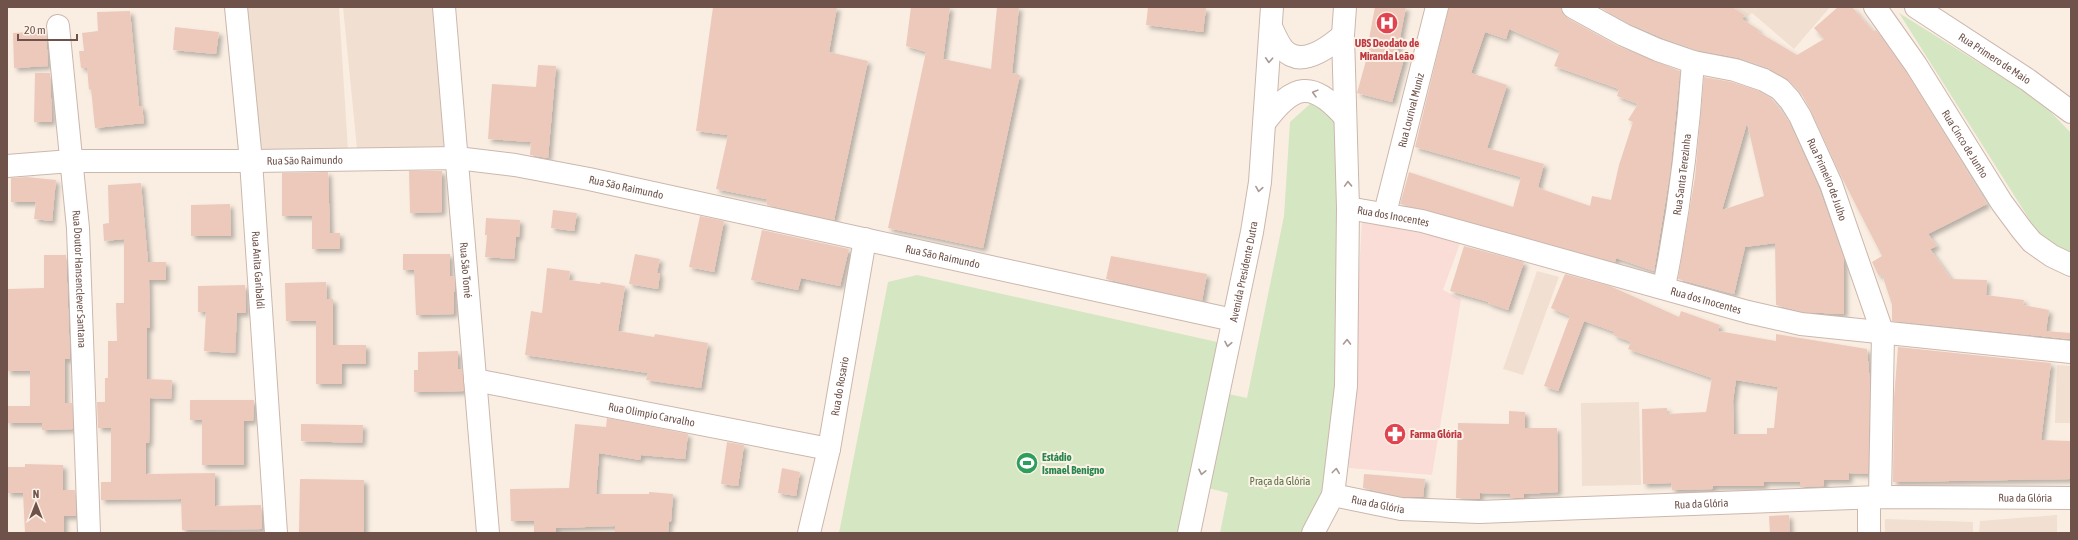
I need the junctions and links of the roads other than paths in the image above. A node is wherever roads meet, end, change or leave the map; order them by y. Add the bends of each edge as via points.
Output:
1 (236, 7) edge
2 (444, 7) edge
3 (1345, 7) edge
4 (1437, 7) edge
5 (1573, 7) edge
6 (1875, 7) edge
7 (1916, 7) edge
8 (1271, 17) edge
9 (58, 26) dead end
10 (1343, 35) junction
11 (1693, 62) junction
12 (2071, 112) edge
13 (1345, 117) junction
14 (1265, 122) junction
15 (457, 158) junction
16 (71, 161) junction
17 (251, 161) junction
18 (7, 166) edge
19 (1348, 208) junction
20 (1385, 213) junction
21 (865, 239) junction
22 (2071, 265) edge
23 (1664, 287) junction
24 (1233, 320) junction
25 (1883, 334) junction
26 (2071, 352) edge
27 (475, 380) junction
28 (829, 449) junction
29 (1332, 498) junction
30 (1874, 498) junction
31 (2071, 498) edge
32 (88, 533) edge
33 (276, 533) edge
34 (488, 533) edge
35 (809, 533) edge
36 (1189, 533) edge
37 (1313, 533) edge
38 (1325, 533) edge
39 (1869, 533) edge

1 - 17 street, Rua Anita Garibaldi
2 - 15 street, Rua São Tomé
3 - 10 street
4 - 20 street, Rua Lourival Muniz
5 - 11 street, Rua Primeiro de Julho via 1624,35
6 - 22 street, Rua Cinco de Junho via 1916,65 2002,203 2022,230 2032,242
7 - 12 street, Rua Primero de Maio via 2021,75
8 - 10 street via 1283,49 1295,56 1303,57 1326,50
8 -> 14 street, Avenida Presidente Dutra
9 - 16 street, Rua Doutor Hansenclever Santana
10 - 13 street
11 - 23 street, Rua Santa Terezinha via 1685,162
11 - 25 street, Rua Primeiro de Julho via 1735,70 1764,80 1780,89 1790,100 1831,184
13 -> 14 street via 1321,94 1299,91 1278,104
19 -> 13 street
14 -> 24 street, Avenida Presidente Dutra via 1259,189
15 - 17 street, Rua São Raimundo
15 - 21 street, Rua São Raimundo via 515,165 590,179
15 - 27 street, Rua São Tomé
16 - 17 street, Rua São Raimundo
16 - 18 street, Rua São Raimundo
16 - 32 street, Rua Doutor Hansenclever Santana via 78,228
17 - 33 street, Rua Anita Garibaldi
19 - 20 street, Rua dos Inocentes
29 -> 19 street via 1346,386
20 - 23 street, Rua dos Inocentes
21 - 24 street, Rua São Raimundo
21 - 28 street, Rua do Rosario
23 - 25 street, Rua dos Inocentes via 1748,312 1801,324
24 -> 36 street, Avenida Presidente Dutra
25 - 26 street, Rua dos Inocentes
25 - 30 street, Rua Primeiro de Julho
27 - 28 street, Rua Olimpio Carvalho
27 - 34 street, Rua São Tomé
28 - 35 street, Rua do Rosario
29 - 30 street, Rua da Glória via 1401,509 1479,512
29 - 37 street
29 - 38 street
30 - 31 street, Rua da Glória
30 - 39 street, Rua Primeiro de Julho

